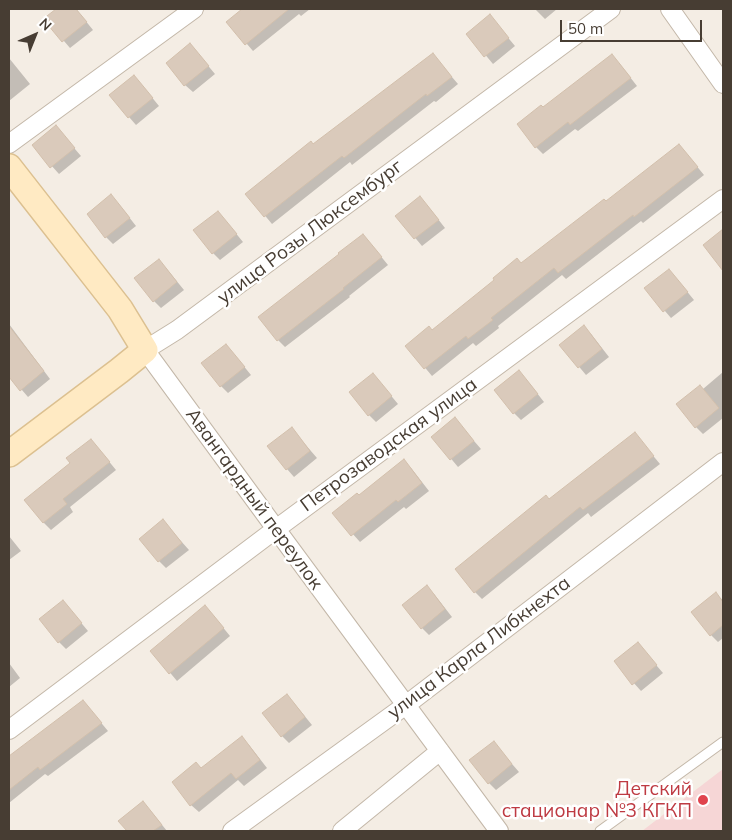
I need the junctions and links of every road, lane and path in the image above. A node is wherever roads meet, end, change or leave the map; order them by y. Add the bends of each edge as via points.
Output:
1 (194, 9) edge
2 (611, 9) edge
3 (670, 9) edge
4 (723, 84) edge
5 (9, 144) edge
6 (9, 167) edge
7 (723, 200) edge
8 (146, 350) junction
9 (9, 454) edge
10 (723, 462) edge
11 (276, 529) junction
12 (406, 705) junction
13 (9, 730) edge
14 (723, 742) edge
15 (440, 751) junction
16 (232, 831) edge
17 (342, 831) edge
18 (499, 831) edge
19 (600, 831) edge

1 - 5 street
2 - 8 street, улица Розы Люксембург
3 - 4 street
6 - 8 main road, Авангардный переулок via 120,309
7 - 11 street, Петрозаводская улица
8 - 9 main road, улица Розы Люксембург
8 - 11 street, Авангардный переулок
10 - 12 street, улица Карла Либкнехта
11 - 12 street, Авангардный переулок
11 - 13 street, Петрозаводская улица
12 - 15 street, Авангардный переулок
12 - 16 street, улица Карла Либкнехта
14 - 19 lane
15 - 17 street
15 - 18 street, Авангардный переулок

